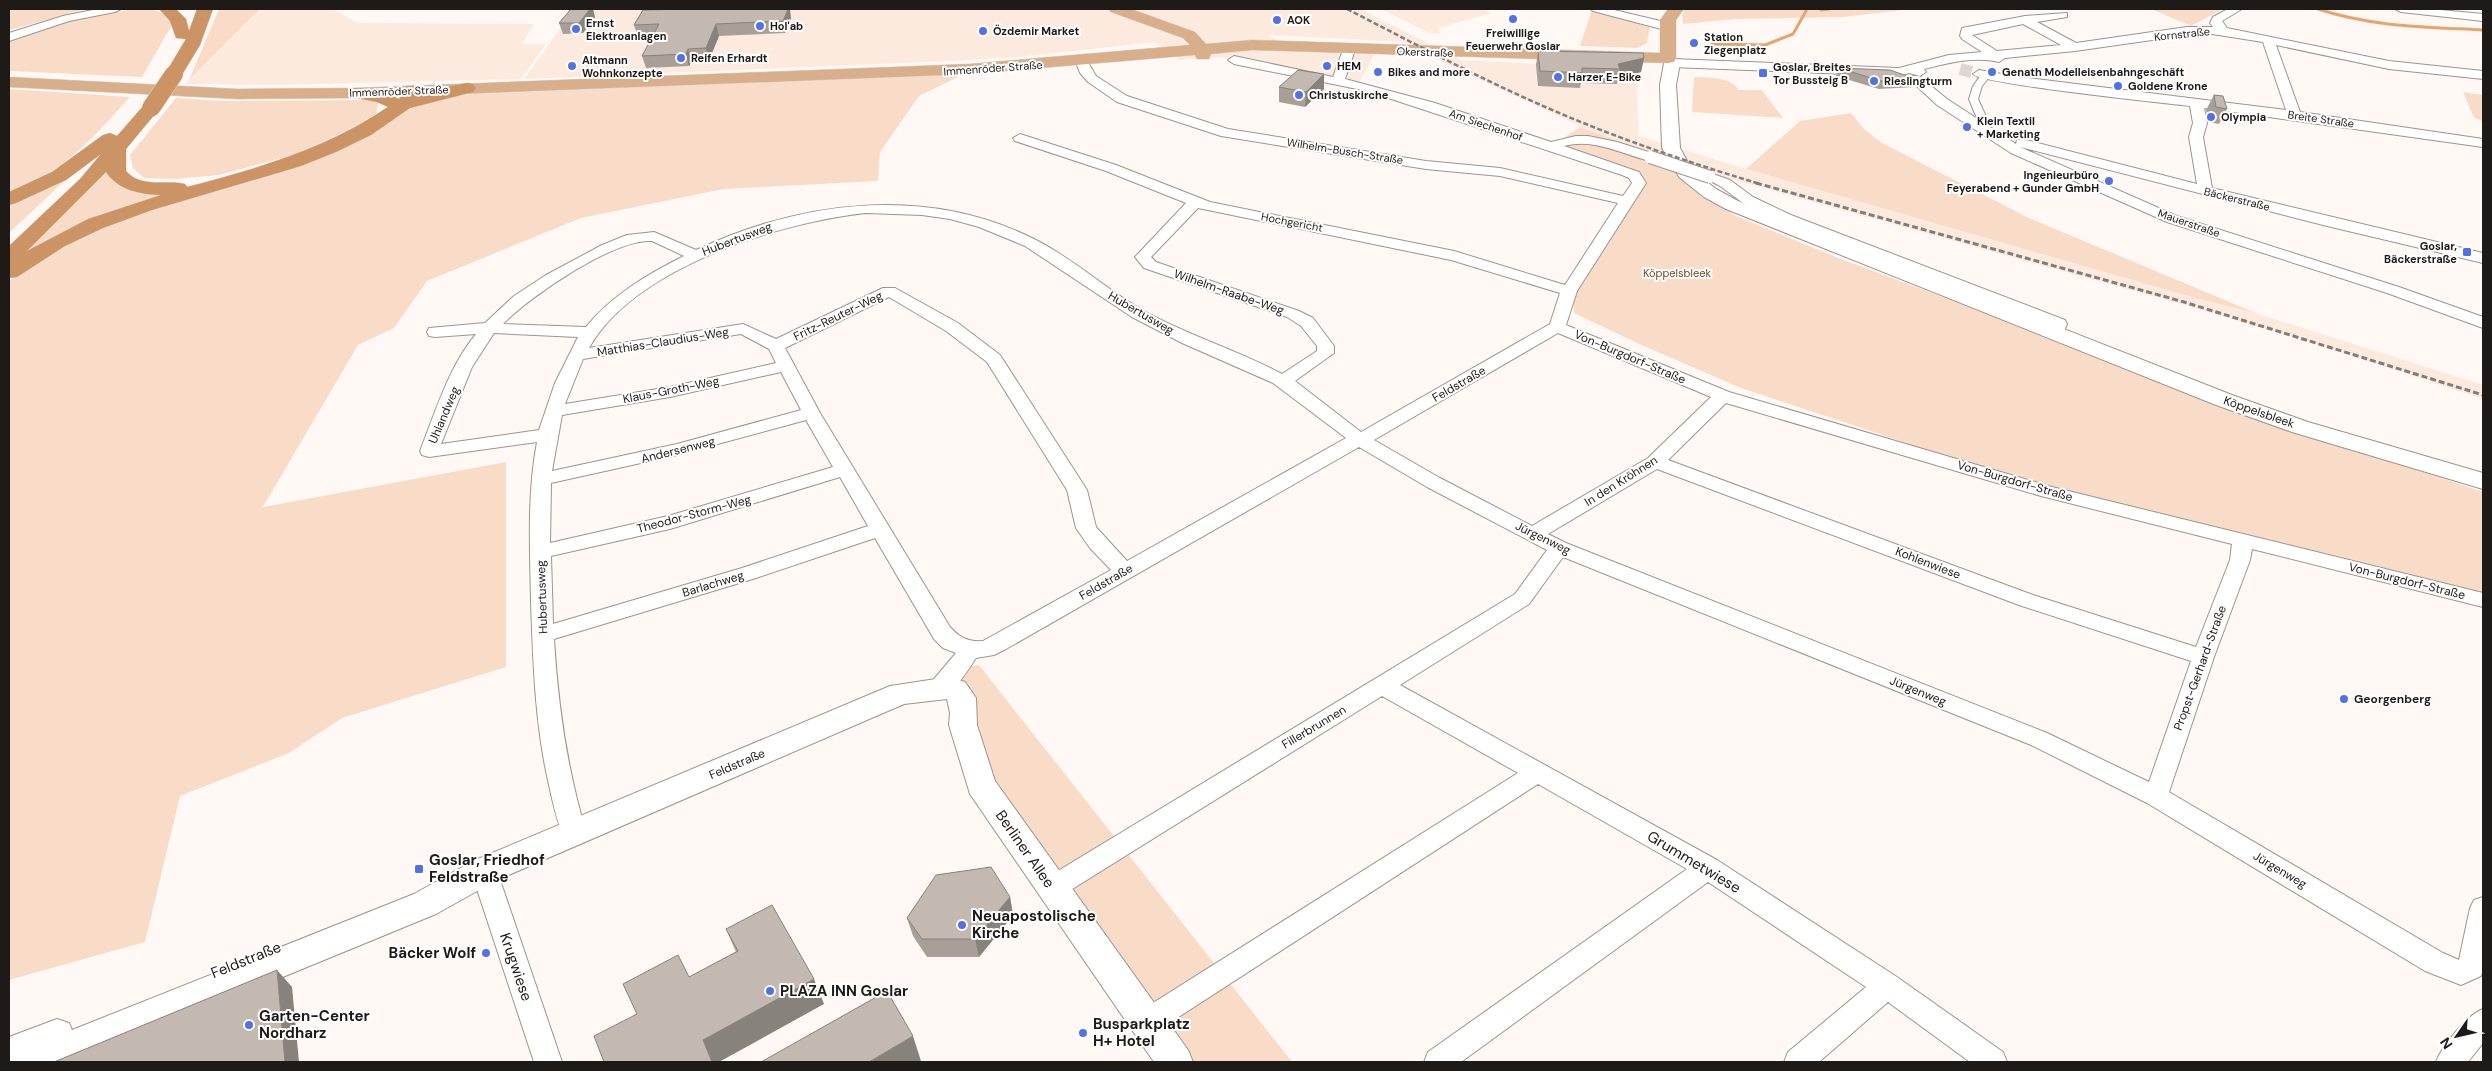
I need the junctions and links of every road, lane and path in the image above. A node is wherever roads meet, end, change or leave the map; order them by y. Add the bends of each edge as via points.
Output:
1 (116, 9) edge
2 (167, 9) edge
3 (193, 9) edge
4 (205, 9) edge
5 (1118, 9) edge
6 (1597, 9) edge
7 (2236, 9) edge
8 (2401, 9) edge
9 (2063, 15) dead end
10 (2483, 18) edge
11 (2025, 20) junction
12 (1672, 22) edge
13 (2222, 30) junction
14 (182, 35) junction
15 (9, 37) edge
16 (2268, 39) junction
17 (1276, 45) junction
18 (1193, 46) junction
19 (2075, 48) junction
20 (1349, 50) junction
21 (1384, 50) junction
22 (1994, 55) junction
23 (1227, 57) junction
24 (1670, 60) junction
25 (1082, 62) junction
26 (1960, 70) tunnel mouth
27 (1911, 73) junction
28 (168, 74) junction
29 (1982, 75) joint
30 (2483, 75) edge
31 (790, 77) junction
32 (2001, 79) junction
33 (1338, 81) junction
34 (9, 82) edge
35 (467, 88) joint
36 (356, 93) joint
37 (402, 103) junction
38 (2196, 103) junction
39 (2294, 115) junction
40 (1988, 134) junction
41 (1020, 138) dead end
42 (115, 143) junction
43 (2483, 143) edge
44 (1550, 147) junction
45 (221, 183) junction
46 (2205, 190) junction
47 (9, 200) edge
48 (1196, 201) junction
49 (1627, 201) junction
50 (9, 243) edge
51 (695, 255) junction
52 (9, 257) edge
53 (2483, 258) edge
54 (9, 272) edge
55 (1569, 291) junction
56 (2483, 323) edge
57 (1557, 327) junction
58 (489, 328) junction
59 (435, 332) dead end
60 (590, 332) junction
61 (2056, 332) junction
62 (776, 346) junction
63 (576, 355) junction
64 (786, 366) junction
65 (1283, 381) junction
66 (1723, 396) junction
67 (555, 411) junction
68 (811, 413) junction
69 (548, 435) junction
70 (1359, 439) junction
71 (1655, 462) junction
72 (846, 469) junction
73 (2478, 478) edge
74 (542, 479) junction
75 (881, 529) junction
76 (1533, 534) junction
77 (2243, 540) junction
78 (1559, 548) junction
79 (540, 552) junction
80 (1125, 571) junction
81 (2483, 600) edge
82 (543, 635) junction
83 (970, 650) junction
84 (2203, 657) junction
85 (1382, 685) junction
86 (934, 692) junction
87 (1538, 772) junction
88 (2156, 796) junction
89 (574, 832) junction
90 (1708, 868) junction
91 (484, 871) junction
92 (1052, 888) junction
93 (2483, 908) edge
94 (1887, 986) junction
95 (1147, 1022) junction
96 (2483, 1022) edge
97 (9, 1054) edge
98 (35, 1062) edge
99 (548, 1062) edge
100 (1175, 1062) edge
101 (1438, 1062) edge
102 (1798, 1062) edge
103 (1993, 1062) edge
104 (2450, 1062) edge

1 - 15 street via 59,20
2 - 14 highway via 178,19
3 - 14 highway
4 - 28 highway via 192,45
5 - 18 main road
6 - 12 street
7 - 13 street via 2217,19 2216,23
8 - 10 street
9 - 11 street
11 - 19 street
11 - 22 street via 1966,31 1966,36
12 - 24 main road
13 - 16 street, Kornstraße
13 - 19 street, Kornstraße via 2187,31
14 - 28 highway
16 - 30 street, Kornstraße via 2389,65
16 - 39 street
17 - 18 main road
17 - 18 main road
17 - 21 main road, Okerstraße
18 - 23 main road, Okerstraße
18 - 25 main road, Immenröder Straße
18 - 31 main road, Immenröder Straße via 987,68
19 - 22 street, Kornstraße
20 - 21 main road, Okerstraße
20 - 23 main road, Okerstraße via 1276,49
20 - 33 street
21 - 24 main road, Okerstraße
22 - 27 street, Kornstraße via 1948,59
22 - 32 street via 2005,62
23 - 33 street, Am Siechenhof
24 - 27 street, Okerstraße
24 - 61 street, Köppelsbleek via 1664,85 1668,95 1671,148 1685,173 1710,193 1752,215
25 - 31 main road, Immenröder Straße via 961,71
25 - 49 street, Wilhelm-Busch-Straße via 1092,79 1122,99 1226,133 1426,165 1500,172
26 - 27 street via 1945,67
27 - 40 street, Mauerstraße via 1942,102
28 - 42 highway, bridge
29 - 32 street, Breite Straße
29 - 40 street via 1972,97
31 - 35 main road, Immenröder Straße
32 - 38 street, Breite Straße
33 - 44 street, Am Siechenhof via 1430,106
34 - 36 main road, Immenröder Straße via 238,94
35 - 37 highway
36 - 37 highway
37 - 45 highway via 374,126 320,151
38 - 39 street, Breite Straße
38 - 46 street via 2200,123 2196,137
39 - 43 street, Breite Straße
40 - 46 street, Bäckerstraße
40 - 56 street, Mauerstraße via 2032,158 2172,219 2393,290
41 - 48 street, Hochgericht
42 - 45 highway via 116,172 127,183 168,188
42 - 47 highway
42 - 50 highway
42 - 52 highway via 74,196
44 - 49 street, Am Siechenhof via 1634,175 1639,183
44 - 61 street, Köppelsbleek, bridge via 1562,141 1587,138 1603,141 1725,183 1748,200 1780,216 2059,324
45 - 54 highway via 128,210 93,224 45,248
46 - 53 street, Bäckerstraße
48 - 55 street, Hochgericht via 1206,206 1454,256
48 - 65 street, Wilhelm-Raabe-Weg via 1143,257 1150,266 1280,309 1308,322 1326,346 1326,353
49 - 55 street
51 - 58 street, Uhlandweg via 650,236 636,238 606,249 555,276 519,299
51 - 60 street, Hubertusweg via 646,283
51 - 65 street, Hubertusweg via 784,222 819,214 882,207 944,214 974,221 1032,244 1158,325
55 - 57 street
57 - 66 street, Von-Burgdorf-Straße
57 - 70 street, Feldstraße via 1377,432
58 - 59 street
58 - 60 street
58 - 69 street, Uhlandweg via 469,357 429,451
60 - 63 street, Hubertusweg
61 - 73 street, Köppelsbleek via 2262,414
62 - 63 street, Matthias-Claudius-Weg via 743,329
62 - 64 street
62 - 80 street, Fritz-Reuter-Weg via 889,291 952,327 994,359 1077,490 1086,528
63 - 67 street, Hubertusweg
64 - 67 street, Klaus-Groth-Weg via 670,392
64 - 68 street
65 - 70 street, Hubertusweg
66 - 71 street, In den Kröhnen
66 - 77 street, Von-Burgdorf-Straße via 2048,492
67 - 69 street, Hubertusweg
68 - 72 street
68 - 74 street, Andersenweg via 647,458
69 - 74 street, Hubertusweg
70 - 76 street, Jürgenweg
70 - 80 street, Feldstraße
71 - 76 street, In den Kröhnen
71 - 84 street, Kohlenwiese via 2026,600
72 - 75 street
72 - 79 street, Theodor-Storm-Weg via 670,522
74 - 79 street, Hubertusweg
75 - 82 street, Barlachweg via 749,574
75 - 83 street via 942,633 951,642
76 - 78 street, Jürgenweg
77 - 81 street, Von-Burgdorf-Straße
77 - 84 street, Propst-Gerhard-Straße via 2240,560
78 - 85 street, Fillerbrunnen via 1522,599
78 - 88 street, Jürgenweg via 2039,739
79 - 82 street, Hubertusweg
80 - 83 street, Feldstraße via 998,643
82 - 89 street, Hubertusweg via 550,729
83 - 86 street via 954,673
84 - 88 street, Propst-Gerhard-Straße
85 - 87 street, Grummetwiese
85 - 92 street, Fillerbrunnen
86 - 89 street, Feldstraße via 900,694
86 - 92 street, Berliner Allee via 949,714 963,725 981,785
87 - 90 street, Grummetwiese
87 - 95 street
88 - 93 street, Jürgenweg via 2434,962 2461,973 2470,967
89 - 91 street, Feldstraße
90 - 94 street, Grummetwiese
90 - 101 street
91 - 97 street, Feldstraße via 421,888
91 - 98 street, Feldstraße via 425,904
91 - 99 street, Krugwiese
92 - 95 street, Berliner Allee
94 - 102 street
94 - 103 street, Grummetwiese
95 - 100 street, Berliner Allee
96 - 104 street

